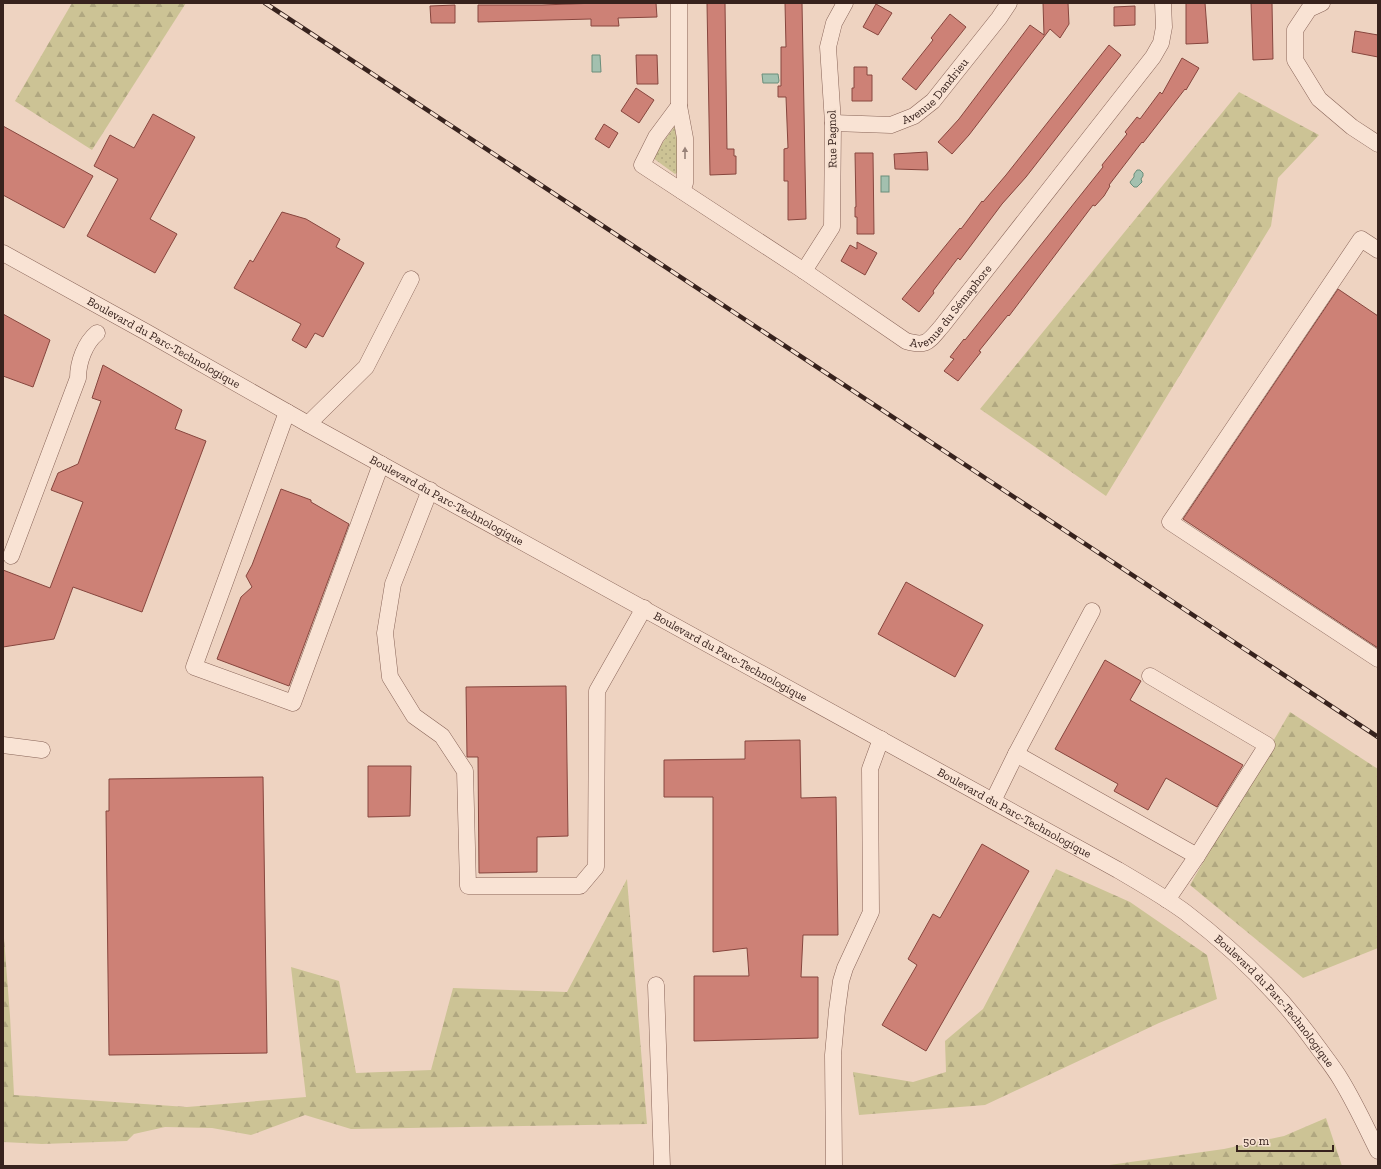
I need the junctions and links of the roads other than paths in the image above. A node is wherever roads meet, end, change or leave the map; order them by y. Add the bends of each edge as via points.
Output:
1 (680, 3) edge
2 (845, 3) edge
3 (1009, 3) edge
4 (1163, 3) edge
5 (1322, 3) edge
6 (679, 106) junction
7 (833, 123) junction
8 (1378, 144) edge
9 (682, 191) junction
10 (1378, 250) edge
11 (3, 253) edge
12 (804, 271) junction
13 (411, 279) dead end
14 (104, 309) junction
15 (287, 412) junction
16 (308, 424) junction
17 (382, 464) junction
18 (430, 490) junction
19 (11, 556) dead end
20 (644, 608) junction
21 (1092, 611) dead end
22 (1378, 659) edge
23 (1150, 676) dead end
24 (881, 739) junction
25 (3, 745) edge
26 (42, 750) dead end
27 (1016, 754) junction
28 (993, 800) junction
29 (1197, 856) junction
30 (1167, 900) junction
31 (656, 984) dead end
32 (1378, 1150) edge
33 (662, 1166) edge
34 (834, 1166) edge

1 - 6 street
2 - 7 street, Rue Pagnol via 834,23 828,47
3 - 7 street, Avenue Dandrieu via 933,101 914,116 891,125
4 - 12 street, Avenue du Sémaphore via 1164,27 1161,43 1153,57 942,326 926,342 918,345 906,341
5 - 8 street via 1309,9 1295,30 1295,60 1319,99 1352,127
9 -> 6 street via 685,183 685,138
6 - 9 street, Avenue du Sémaphore via 656,137 642,164
7 - 12 street, Rue Pagnol via 832,227
9 - 12 street, Avenue du Sémaphore
10 - 22 street via 1361,239 1170,522
11 - 14 street, Boulevard du Parc-Technologique
13 - 16 street via 366,367
14 - 15 street, Boulevard du Parc-Technologique
14 - 19 street via 96,333 98,346 90,367 78,378
15 - 16 street, Boulevard du Parc-Technologique
15 - 17 street via 194,667 293,704
16 - 17 street, Boulevard du Parc-Technologique
17 - 18 street, Boulevard du Parc-Technologique
18 - 20 street, Boulevard du Parc-Technologique
18 - 20 street via 393,584 385,634 390,677 414,716 442,736 466,771 468,886 580,886 596,867 597,691
20 - 24 street, Boulevard du Parc-Technologique
21 - 27 street
23 - 29 street via 1267,745
24 - 28 street, Boulevard du Parc-Technologique
24 - 34 street via 870,769 871,912 841,981 837,1010 833,1055
25 - 26 street
27 - 28 street
27 - 29 street
28 - 30 street, Boulevard du Parc-Technologique
29 - 30 street
30 - 32 street, Boulevard du Parc-Technologique via 1217,937 1281,1000 1341,1079
31 - 33 street

